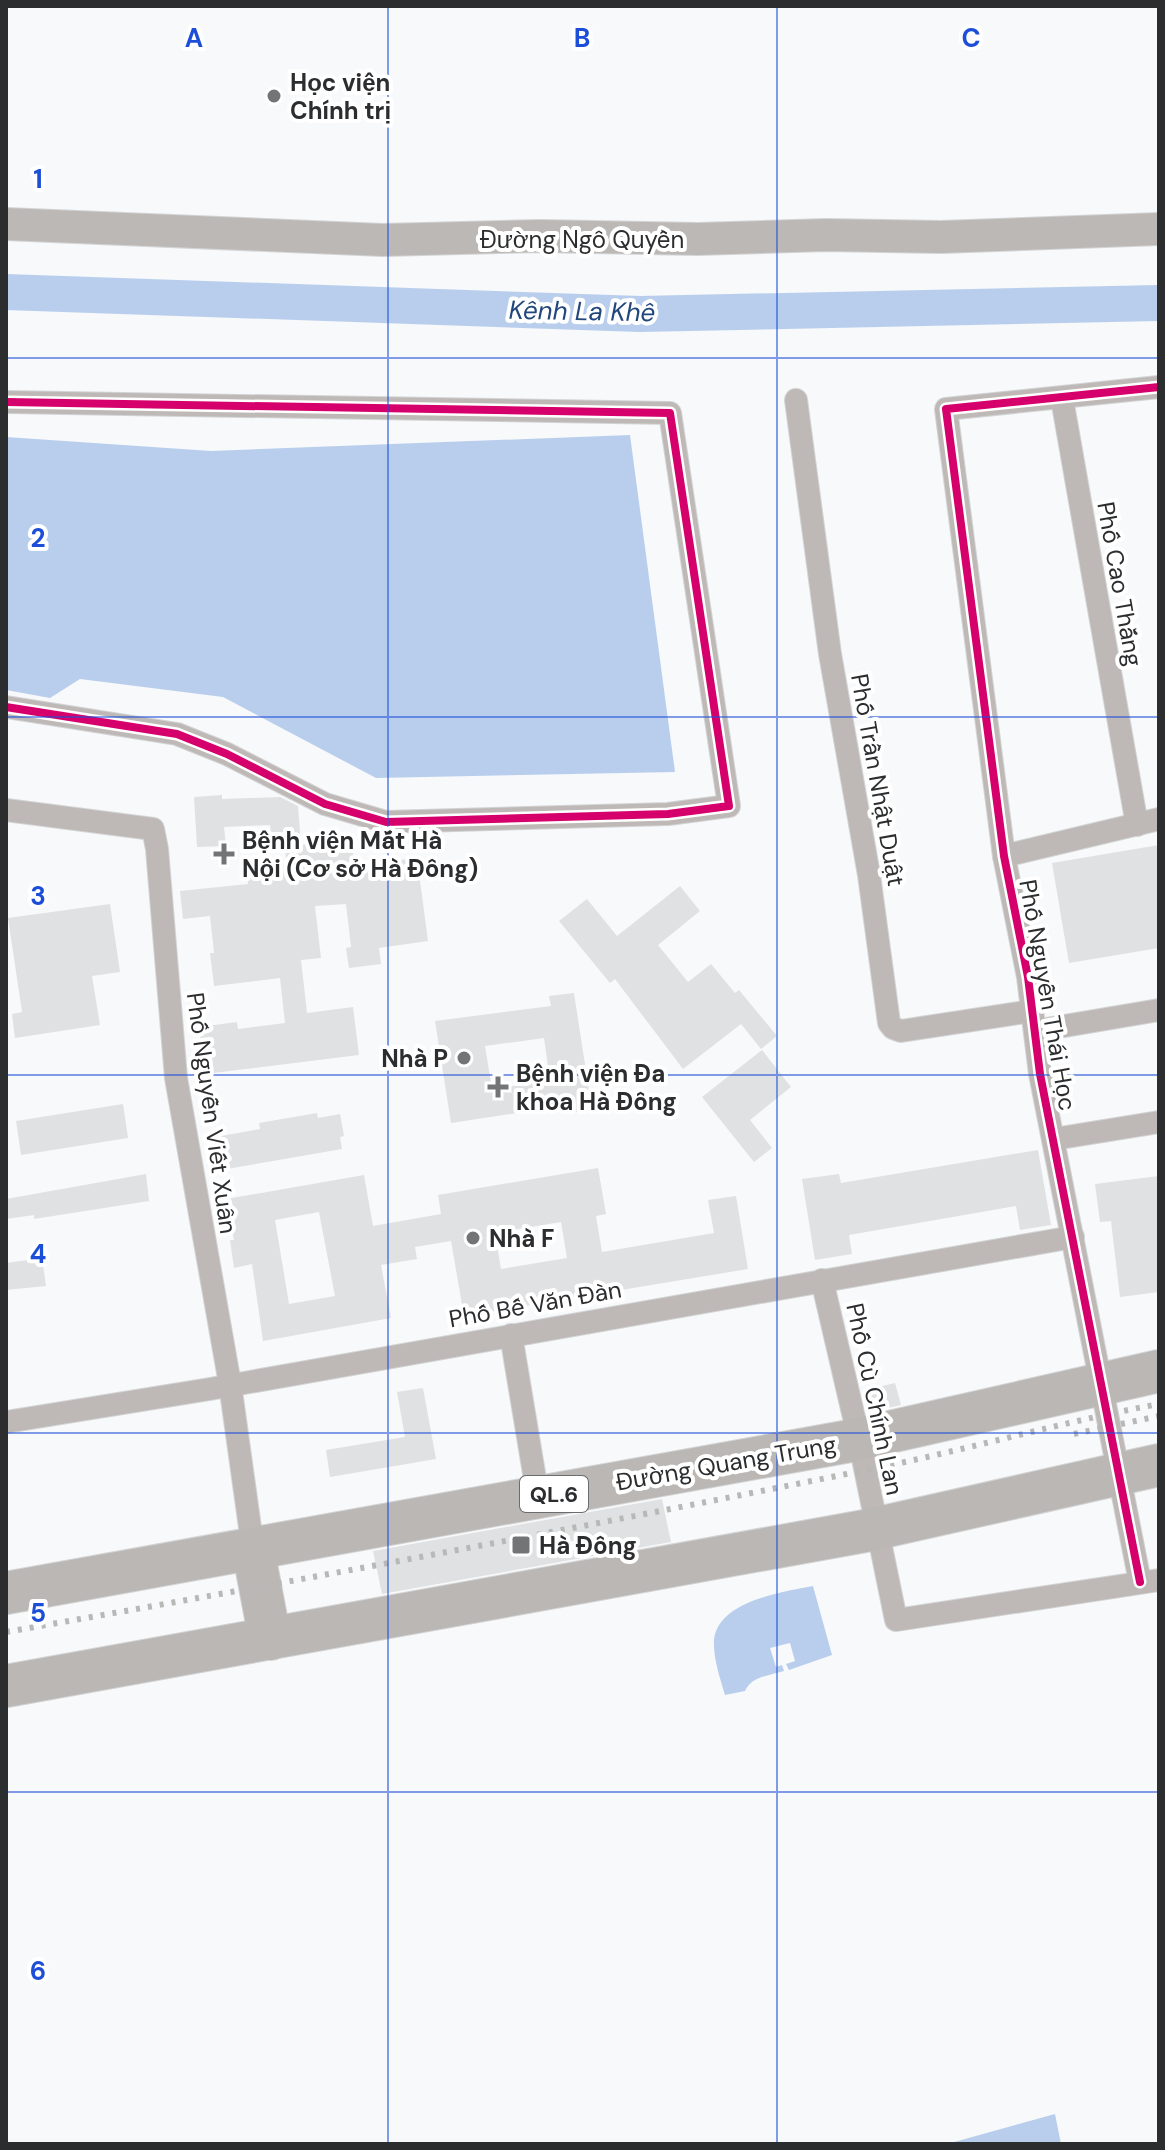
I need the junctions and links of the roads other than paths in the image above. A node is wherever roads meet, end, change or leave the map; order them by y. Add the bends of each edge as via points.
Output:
1 (6, 224) edge
2 (1159, 229) edge
3 (1159, 387) edge
4 (1062, 399) junction
5 (796, 400) dead end
6 (6, 402) edge
7 (6, 707) edge
8 (6, 810) edge
9 (1159, 819) edge
10 (1137, 825) junction
11 (1004, 856) junction
12 (1159, 1010) edge
13 (1034, 1021) junction
14 (1159, 1122) edge
15 (1054, 1139) junction
16 (1073, 1237) junction
17 (822, 1280) junction
18 (511, 1335) junction
19 (1159, 1371) edge
20 (230, 1384) junction
21 (1099, 1384) junction
22 (6, 1422) edge
23 (859, 1439) junction
24 (1139, 1469) edge
25 (538, 1497) junction
26 (876, 1529) junction
27 (253, 1549) junction
28 (1150, 1581) edge
29 (6, 1593) edge
30 (270, 1639) junction
31 (6, 1686) edge

1 - 2 street, Đường Ngô Quyền via 383,240 941,237
3 - 4 street
4 - 10 street, Phố Cao Thắng
4 - 11 street, Phố Nguyễn Thái Học via 946,409
5 - 13 street, Phố Trần Nhật Duật via 889,1023 901,1031
6 - 7 street via 670,413 729,806 668,814 386,822 325,804 177,734
8 - 20 street, Phố Nguyễn Viết Xuân via 153,829 176,1078
9 - 10 street
10 - 11 street
11 - 13 street, Phố Nguyễn Thái Học
12 - 13 street, Phố Trần Nhật Duật
13 - 15 street, Phố Nguyễn Thái Học
14 - 15 street
15 - 16 street, Phố Nguyễn Thái Học
16 - 17 street, Phố Bế Văn Đàn
16 - 21 street, Phố Nguyễn Thái Học
17 - 18 street, Phố Bế Văn Đàn
17 - 23 street, Phố Cù Chính Lan
18 - 20 street, Phố Bế Văn Đàn
18 - 25 street
19 - 21 highway, Đường Quang Trung / QL.6
20 - 22 street, Phố Bế Văn Đàn
20 - 27 street, Phố Nguyễn Viết Xuân
21 - 23 highway, Đường Quang Trung / QL.6
21 - 24 street, Phố Nguyễn Thái Học
23 - 25 highway, Đường Quang Trung / QL.6
23 - 26 street, Phố Cù Chính Lan
24 - 26 highway
24 - 28 street, Phố Nguyễn Thái Học
25 - 27 highway, Đường Quang Trung / QL.6
26 - 28 street, Phố Cù Chính Lan via 896,1620
26 - 30 highway
27 - 29 highway, Đường Quang Trung / QL.6
27 - 30 highway
30 - 31 highway

